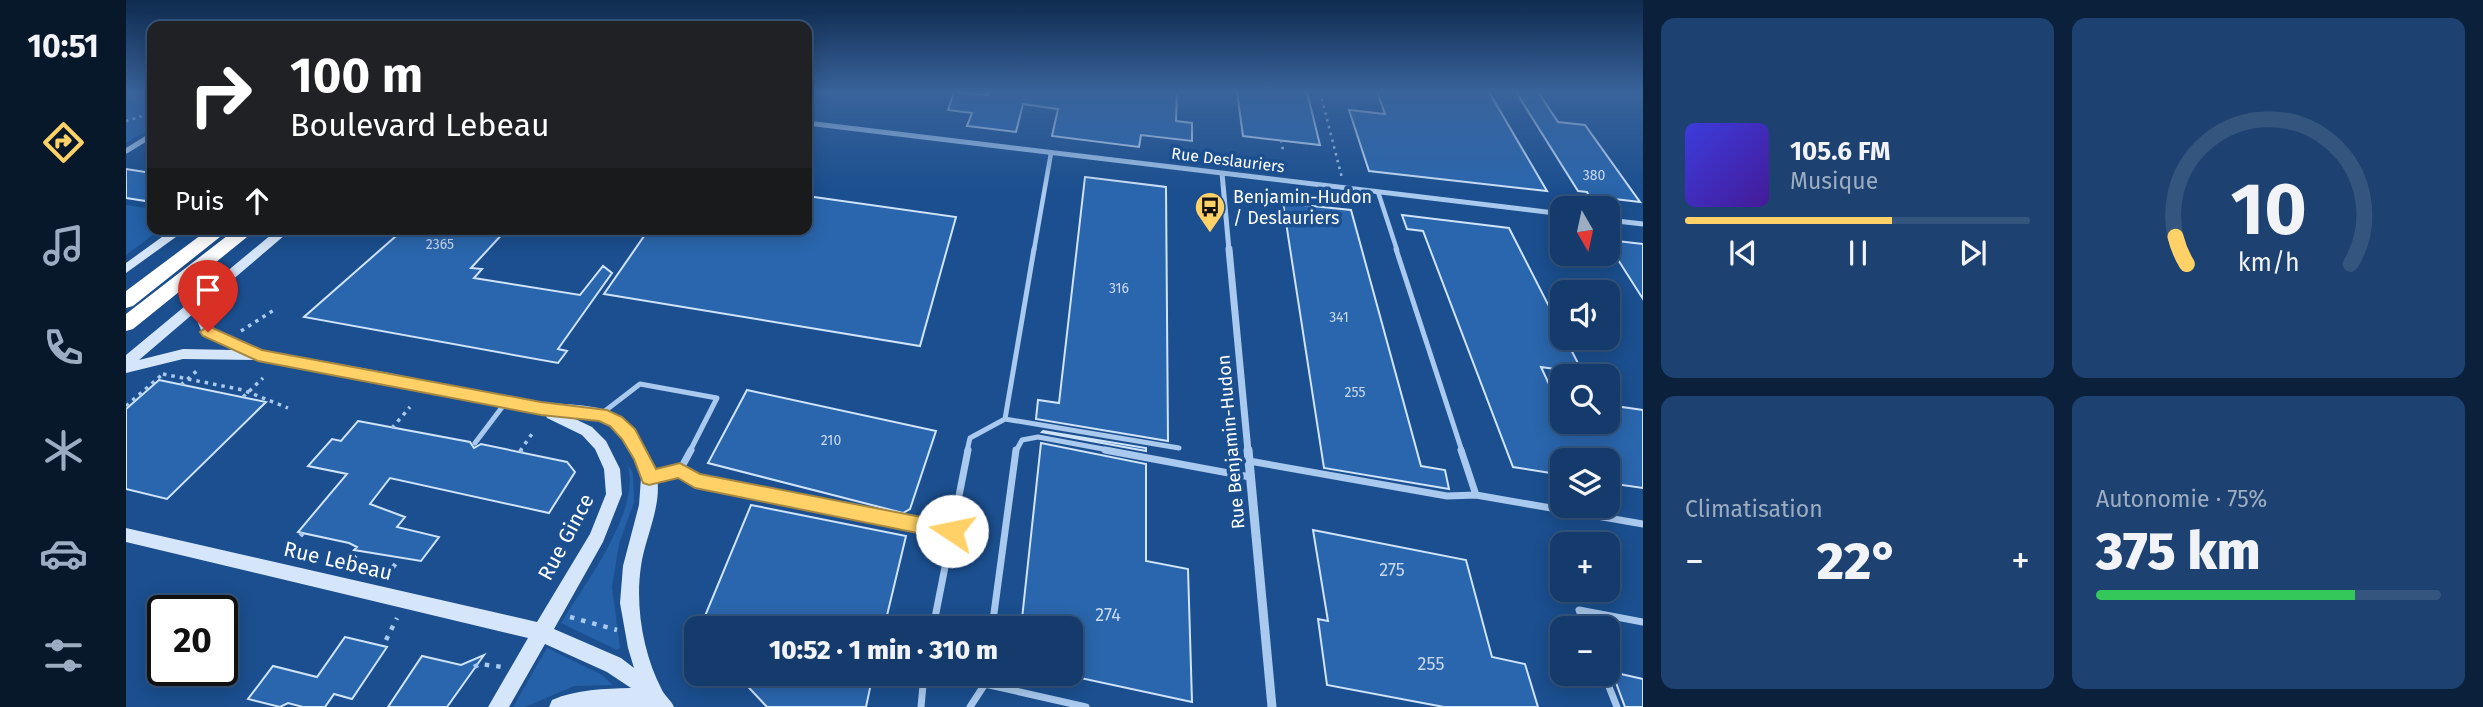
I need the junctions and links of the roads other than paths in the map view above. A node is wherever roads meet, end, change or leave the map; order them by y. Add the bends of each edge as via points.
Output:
1 (823, 125) edge
2 (147, 138) edge
3 (126, 151) edge
4 (1051, 153) junction
5 (1222, 173) junction
6 (1378, 192) junction
7 (1550, 212) edge
8 (1620, 221) edge
9 (1643, 224) edge
10 (173, 235) edge
11 (212, 235) edge
12 (240, 235) edge
13 (279, 235) edge
14 (126, 268) edge
15 (126, 301) edge
16 (197, 303) junction
17 (126, 324) edge
18 (258, 355) junction
19 (126, 365) edge
20 (506, 402) junction
21 (541, 408) junction
22 (601, 414) junction
23 (1005, 419) junction
24 (475, 443) dead end
25 (1179, 448) dead end
26 (1249, 461) junction
27 (680, 470) junction
28 (1250, 477) junction
29 (649, 478) junction
30 (1476, 495) junction
31 (1643, 524) edge
32 (952, 531) junction
33 (126, 535) edge
34 (935, 616) edge
35 (994, 616) edge
36 (1581, 616) edge
37 (1611, 616) edge
38 (1620, 618) edge
39 (1643, 622) edge
40 (540, 632) junction
41 (922, 686) edge
42 (984, 686) edge
43 (994, 686) edge
44 (1608, 686) edge
45 (659, 702) edge
46 (498, 707) edge
47 (559, 707) edge
48 (921, 707) edge
49 (970, 707) edge
50 (1086, 707) edge
51 (1272, 707) edge
52 (1616, 707) edge

1 - 4 street, Rue Deslauriers
2 - 3 street
4 - 5 street, Rue Deslauriers
4 - 23 lane
5 - 6 street, Rue Deslauriers
5 - 26 street, Rue Benjamin-Hudon
6 - 7 street, Rue Deslauriers
6 - 30 lane
8 - 9 street
10 - 14 street
11 - 15 highway
12 - 17 highway
13 - 16 street
16 - 18 street via 208,332
16 - 19 street
18 - 19 street via 183,354
18 - 20 street
20 - 21 street
20 - 24 lane
21 - 22 street
21 - 40 street, Rue Gince via 592,436 608,456 614,481 606,519
22 - 27 lane via 640,384 716,398
22 - 29 street via 628,434 643,457
23 - 25 lane
23 - 32 lane via 970,438
26 - 28 street, Rue Benjamin-Hudon
26 - 30 lane via 1447,496
27 - 29 lane
27 - 32 lane via 695,481
28 - 35 lane via 1038,437 1022,440 1016,449
28 - 51 street, Rue Benjamin-Hudon
29 - 45 street via 629,603 637,648
30 - 31 lane
32 - 34 lane
33 - 40 street, Rue Lebeau
36 - 37 lane via 1579,610
38 - 39 lane
40 - 45 street, Rue Lebeau via 614,665
40 - 46 street, Rue Gince
41 - 48 lane
42 - 49 lane
43 - 50 lane
44 - 52 lane
45 - 47 street via 594,699

